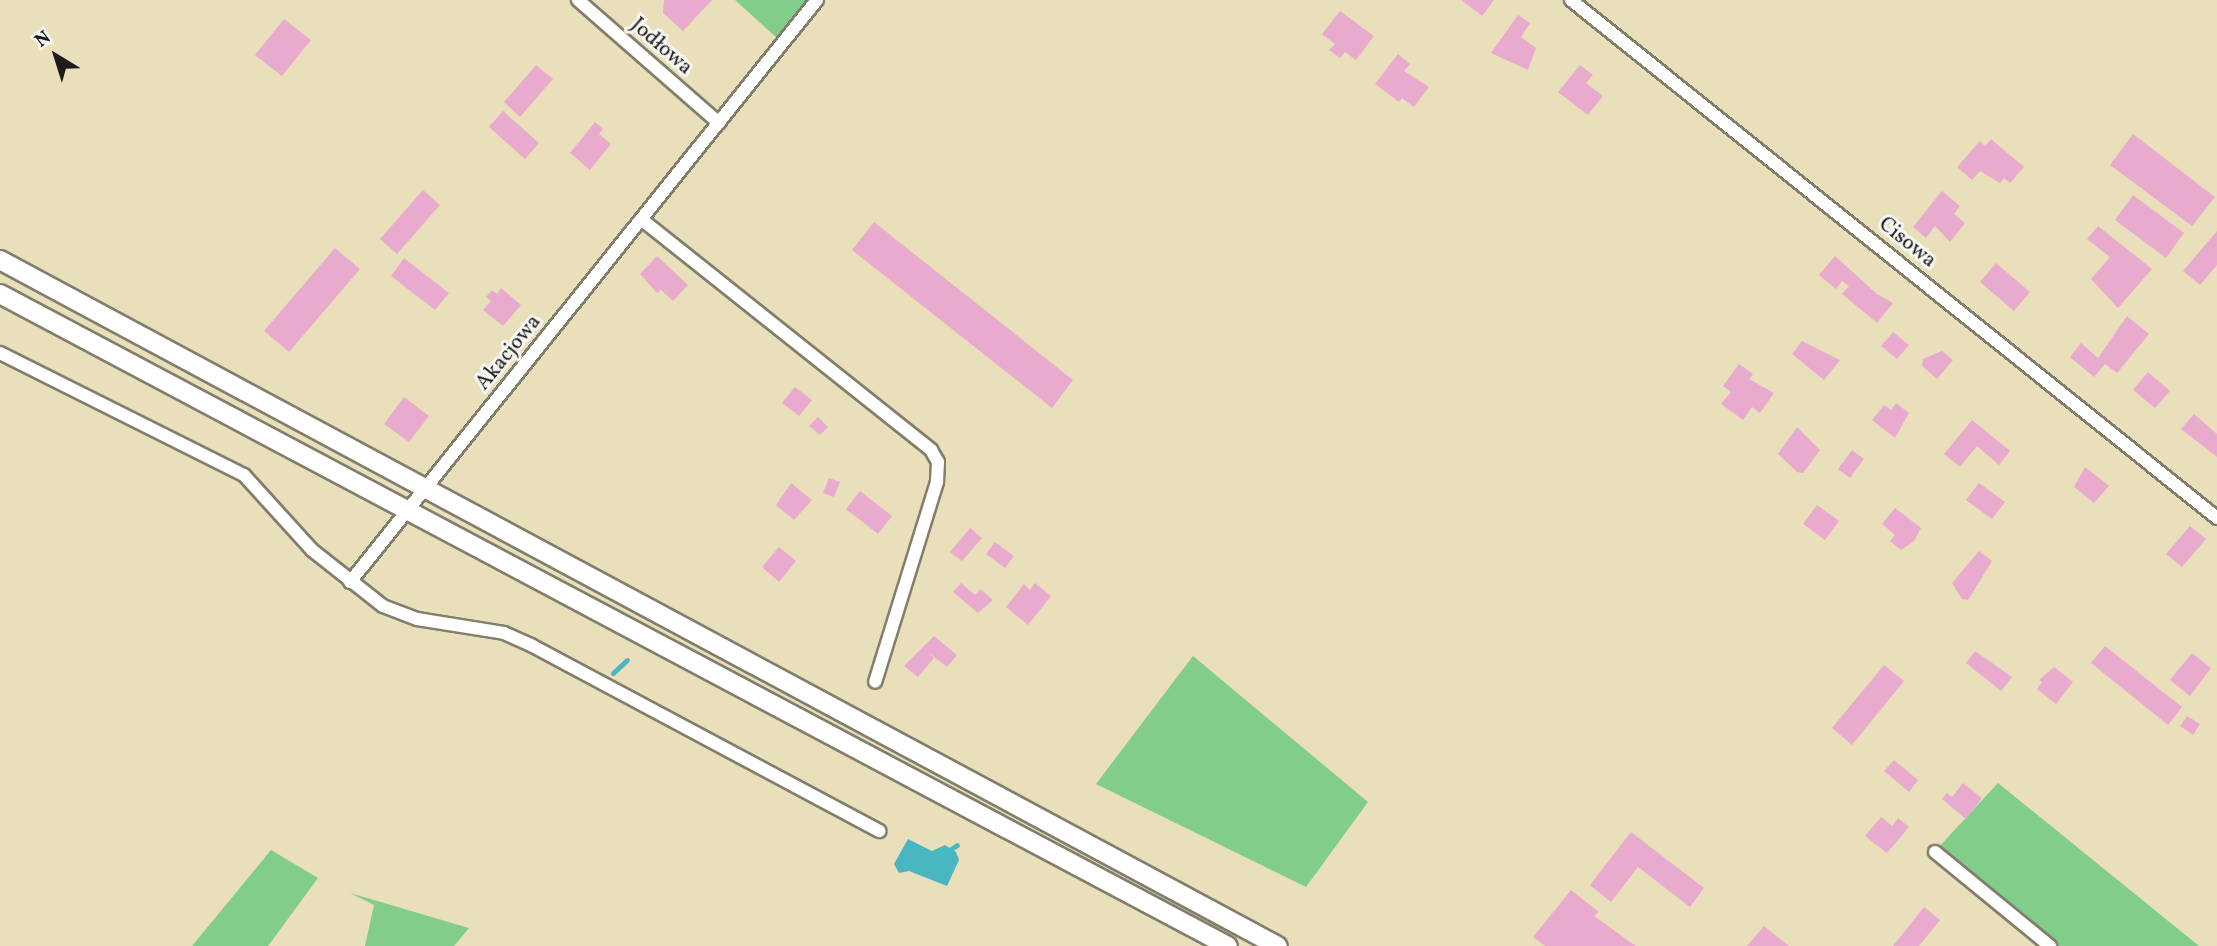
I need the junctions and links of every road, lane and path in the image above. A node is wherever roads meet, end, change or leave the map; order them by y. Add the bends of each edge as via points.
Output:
1 (578, 0) edge
2 (817, 0) edge
3 (1571, 0) edge
4 (719, 123) junction
5 (641, 219) junction
6 (0, 260) edge
7 (0, 294) edge
8 (0, 353) edge
9 (424, 487) junction
10 (405, 510) junction
11 (2217, 518) edge
12 (350, 582) junction
13 (875, 682) dead end
14 (879, 831) dead end
15 (1935, 852) dead end
16 (1227, 946) edge
17 (1278, 946) edge
18 (2050, 946) edge

1 - 4 street, Jodłowa
2 - 4 street, Akacjowa
3 - 11 street, Cisowa
4 - 5 street, Akacjowa
5 - 9 street, Akacjowa
5 - 13 street via 931,450 938,463 937,482
6 - 9 main road
7 - 10 main road
8 - 12 street via 244,475 312,550
9 - 10 street, Akacjowa
9 - 17 main road
10 - 12 street, Akacjowa
10 - 16 main road
12 - 14 street via 400,614 475,626 531,645
15 - 18 street

